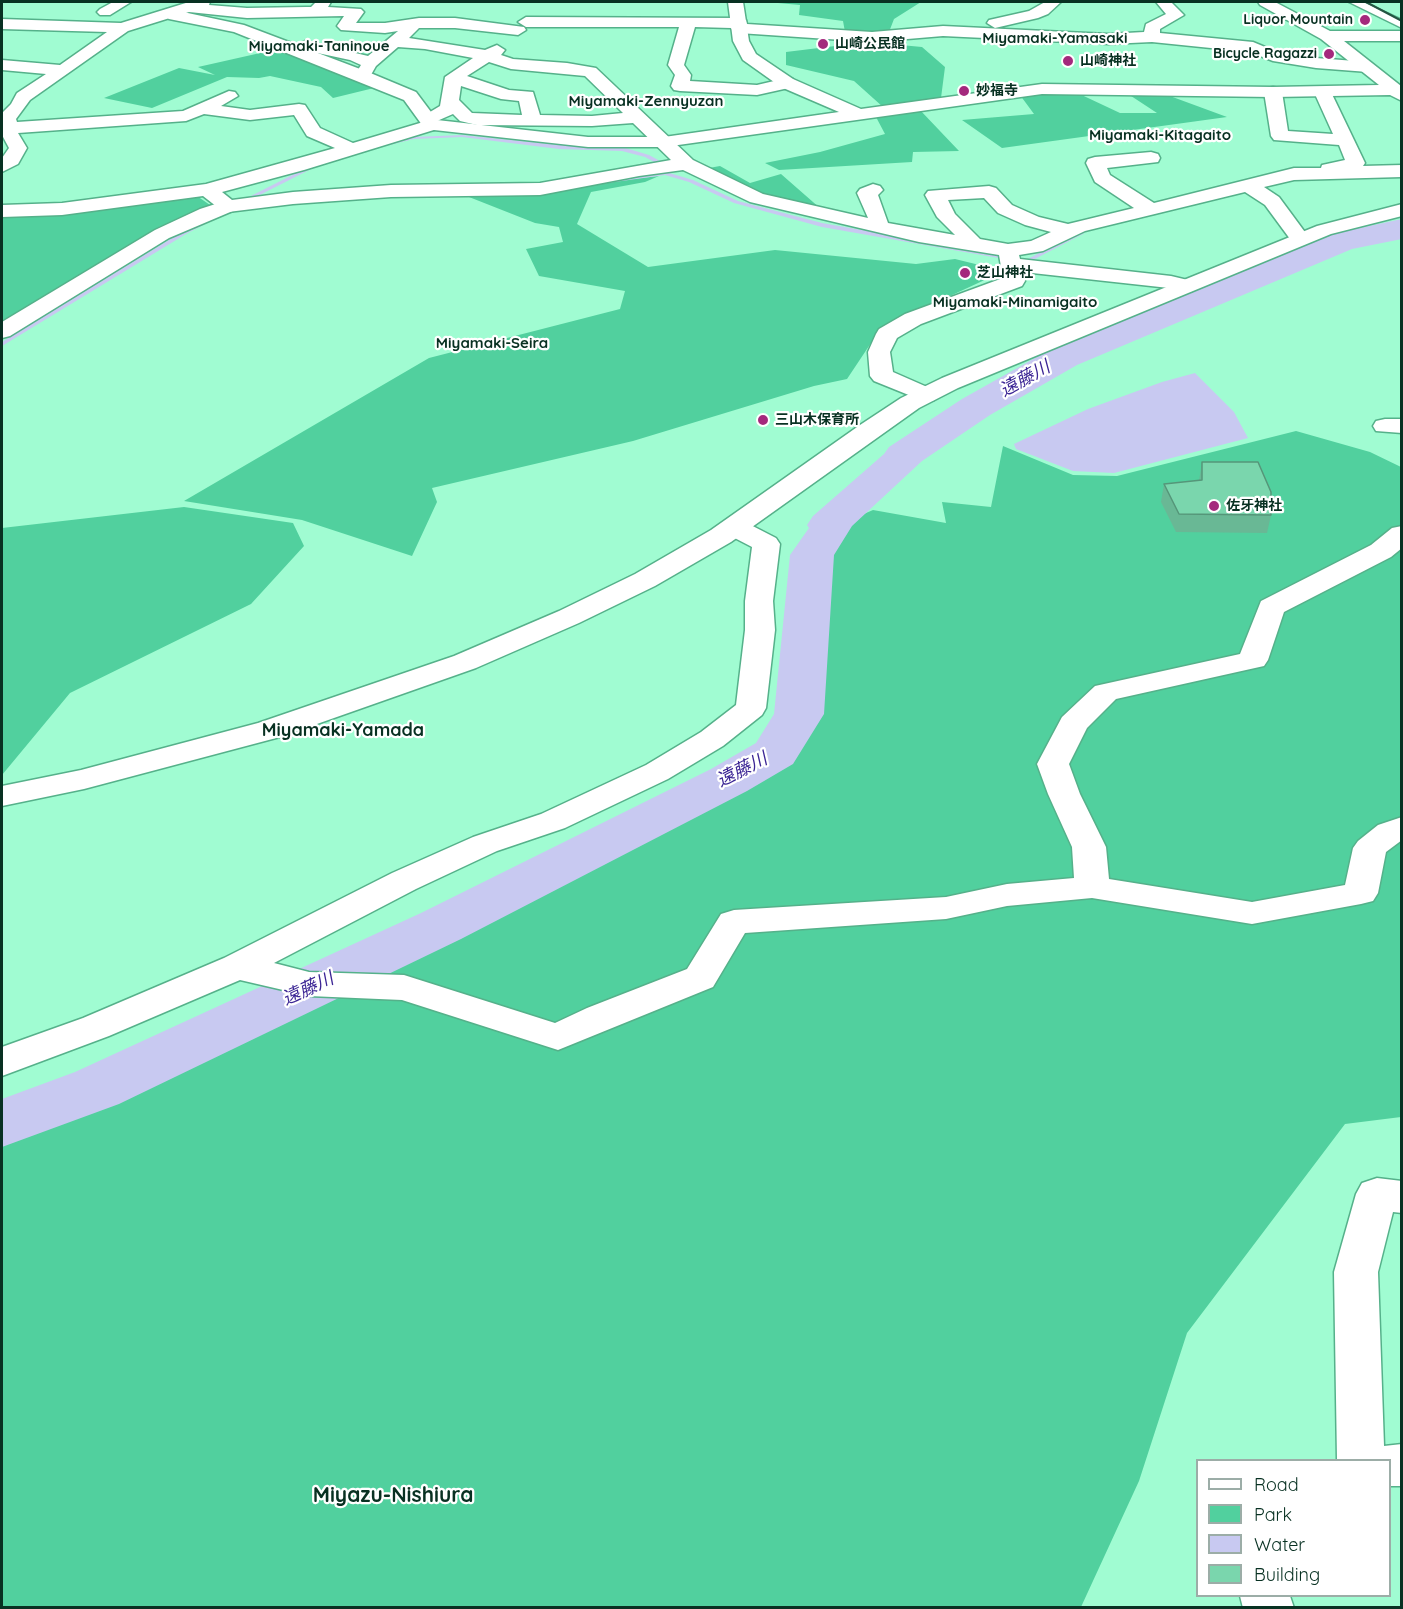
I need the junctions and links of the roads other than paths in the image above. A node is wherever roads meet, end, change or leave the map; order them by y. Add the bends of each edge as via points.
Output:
1 (123, 2) edge
2 (735, 2) edge
3 (1053, 2) edge
4 (1163, 2) edge
5 (1265, 2) edge
6 (1355, 2) edge
7 (196, 4) edge
8 (320, 6) edge
9 (435, 9) dead end
10 (164, 15) junction
11 (520, 20) junction
12 (689, 23) junction
13 (2, 24) edge
14 (416, 24) junction
15 (740, 26) junction
16 (1401, 26) edge
17 (122, 28) junction
18 (986, 34) junction
19 (1327, 36) junction
20 (1401, 36) edge
21 (1152, 37) junction
22 (393, 42) junction
23 (305, 46) dead end
24 (489, 56) junction
25 (2, 65) edge
26 (1368, 67) junction
27 (62, 70) junction
28 (366, 70) junction
29 (453, 80) junction
30 (787, 83) junction
31 (1273, 92) junction
32 (1323, 92) junction
33 (1399, 92) edge
34 (229, 96) dead end
35 (450, 101) junction
36 (10, 103) edge
37 (202, 109) junction
38 (857, 114) junction
39 (637, 117) junction
40 (532, 121) junction
41 (429, 123) junction
42 (8, 128) junction
43 (1344, 140) junction
44 (663, 142) junction
45 (352, 149) junction
46 (1151, 158) dead end
47 (686, 164) junction
48 (2, 166) edge
49 (1401, 171) edge
50 (1322, 172) junction
51 (1247, 185) junction
52 (207, 190) junction
53 (873, 190) dead end
54 (228, 206) junction
55 (1151, 210) junction
56 (1401, 210) edge
57 (2, 211) edge
58 (873, 226) junction
59 (1069, 230) junction
60 (1300, 239) junction
61 (971, 244) junction
62 (1010, 257) junction
63 (1184, 286) junction
64 (2, 331) edge
65 (926, 395) junction
66 (734, 527) junction
67 (1401, 534) edge
68 (2, 796) edge
69 (1401, 827) edge
70 (1092, 887) junction
71 (237, 967) junction
72 (2, 1062) edge
73 (1401, 1197) edge
74 (1361, 1459) edge

1 - 10 street via 99,11
2 - 15 street
3 - 18 street via 1033,15 988,24
4 - 21 street via 1176,15 1152,27
5 - 19 street
6 - 16 street
7 - 8 street via 247,13
7 - 10 street
8 - 14 street via 356,12 347,27
9 - 14 street
10 - 17 street
10 - 28 street via 238,28
11 - 12 street
11 - 14 street
11 - 24 street
12 - 15 street
12 - 30 street via 676,65 683,75 680,86 757,90
13 - 17 street
14 - 22 street
15 - 18 street via 872,37 944,32
15 - 30 street via 741,41 749,57
17 - 27 street
18 - 21 street
19 - 20 street
19 - 26 street
21 - 26 street via 1253,48 1273,56 1316,63
22 - 24 street
22 - 28 street
23 - 28 street via 355,56
24 - 29 street
24 - 39 street via 511,64 590,72
25 - 27 street
26 - 33 street
27 - 36 street
28 - 41 street via 410,96
29 - 35 street
29 - 40 street via 469,81 507,95 527,96
30 - 38 street
31 - 32 street
31 - 38 street via 1071,87
31 - 43 street via 1281,136
32 - 33 street
32 - 43 street
34 - 37 street
35 - 40 street via 466,117 477,120
35 - 41 street via 448,109
36 - 42 street
37 - 42 street via 186,116
37 - 45 street via 250,115 299,109 313,132
38 - 44 street
39 - 40 street via 592,122
39 - 44 street
41 - 44 street via 502,135 588,142
41 - 45 street
42 - 48 street via 18,148
43 - 50 street via 1356,163
44 - 47 street
45 - 52 street
46 - 55 street via 1095,163 1102,178
47 - 54 street via 540,189 391,191
47 - 58 street via 757,198
49 - 50 street
50 - 51 street
51 - 55 street
51 - 60 street via 1272,201
52 - 54 street
52 - 57 street via 62,209
53 - 58 street via 867,193 879,221
54 - 64 street via 162,234
55 - 59 street
56 - 60 street via 1362,218
58 - 61 street
59 - 61 street via 1005,209 989,192 935,195 947,217
59 - 62 street
60 - 63 street
61 - 62 street
62 - 63 street
62 - 65 street via 1014,280 913,319 887,334 879,352 882,376
63 - 65 street
65 - 66 street via 869,430
66 - 68 street via 645,580 465,662 269,730 84,779
66 - 71 street via 766,544 751,708 712,739 657,772 553,820 485,844 404,880
67 - 70 street via 1381,551 1271,608 1253,660 1106,692 1073,724 1053,764 1089,846
69 - 70 street via 1370,848 1361,893 1252,913
70 - 71 street via 1007,895 946,908 734,922 700,978 558,1037 404,988 309,984
71 - 72 street
73 - 74 street via 1377,1194 1356,1272

